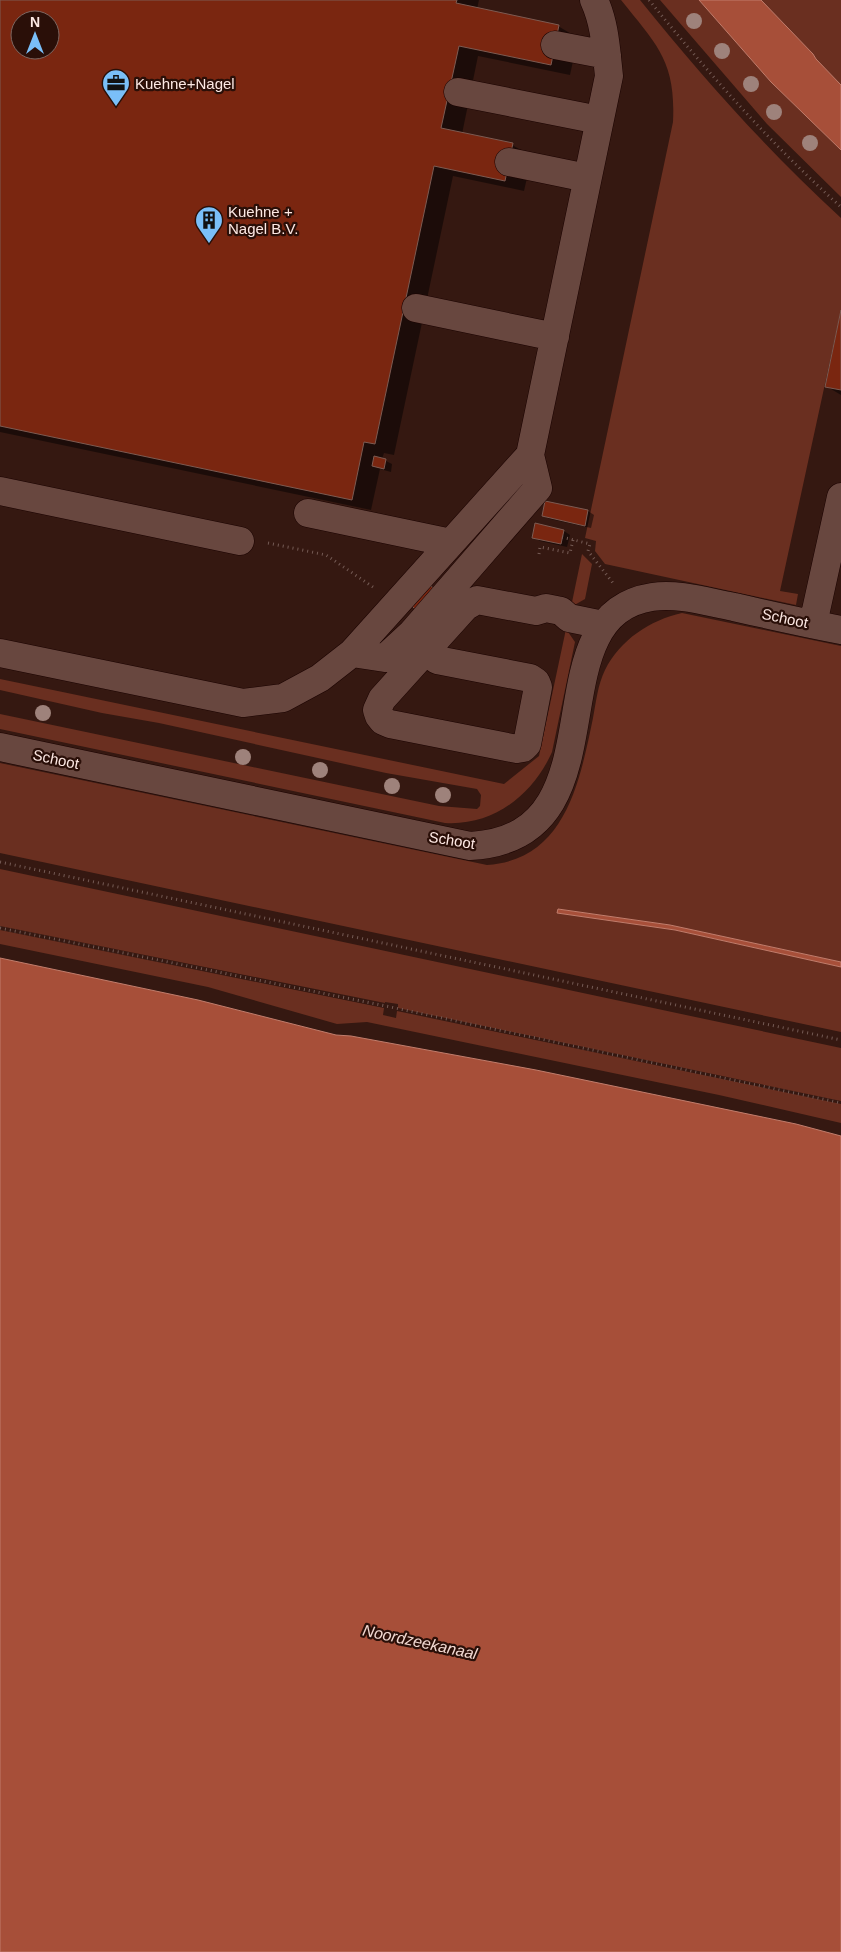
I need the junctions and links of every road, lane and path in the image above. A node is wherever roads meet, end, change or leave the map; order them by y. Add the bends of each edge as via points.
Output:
1 (593, 0) edge
2 (649, 0) edge
3 (555, 45) dead end
4 (607, 55) junction
5 (458, 92) dead end
6 (599, 120) junction
7 (509, 162) dead end
8 (587, 178) junction
9 (841, 207) edge
10 (416, 308) dead end
11 (555, 337) junction
12 (530, 454) junction
13 (0, 491) edge
14 (841, 497) edge
15 (308, 514) dead end
16 (562, 538) dead end
17 (573, 540) junction
18 (240, 541) joint
19 (441, 541) junction
20 (538, 554) dead end
21 (834, 562) edge
22 (382, 594) junction
23 (630, 605) junction
24 (813, 624) junction
25 (603, 625) junction
26 (841, 630) edge
27 (426, 650) junction
28 (0, 653) edge
29 (352, 653) junction
30 (0, 747) edge
31 (0, 862) edge
32 (0, 928) edge
33 (841, 1040) edge
34 (841, 1103) edge

1 - 4 street via 601,16
2 - 9 path via 747,114
3 - 4 street
4 - 6 street via 609,76
5 - 6 street
6 - 8 street
7 - 8 street
8 - 11 street
10 - 11 street
11 - 12 street
12 - 19 street
12 - 29 street via 538,488 412,633 385,658
13 - 18 street
14 - 21 street
15 - 19 street
16 - 17 path
17 - 20 path via 570,553 540,547
17 - 23 path via 590,544 588,551
18 - 22 path via 240,537 326,555
19 - 22 street
19 - 29 street
21 - 24 street
22 - 29 street via 348,632
23 - 24 street, Schoot via 650,597 684,597
23 - 25 street, Schoot via 609,617
24 - 26 street, Schoot
25 - 27 street via 568,618 559,622 544,619 536,611 485,601 470,602
25 - 30 street, Schoot via 590,652 565,769 550,806 525,831 489,845 470,846
27 - 27 street via 378,704 383,721 517,749 527,744 538,687 536,682 530,678 437,660
28 - 29 street via 243,703 283,698 320,678
31 - 33 path
32 - 34 path

